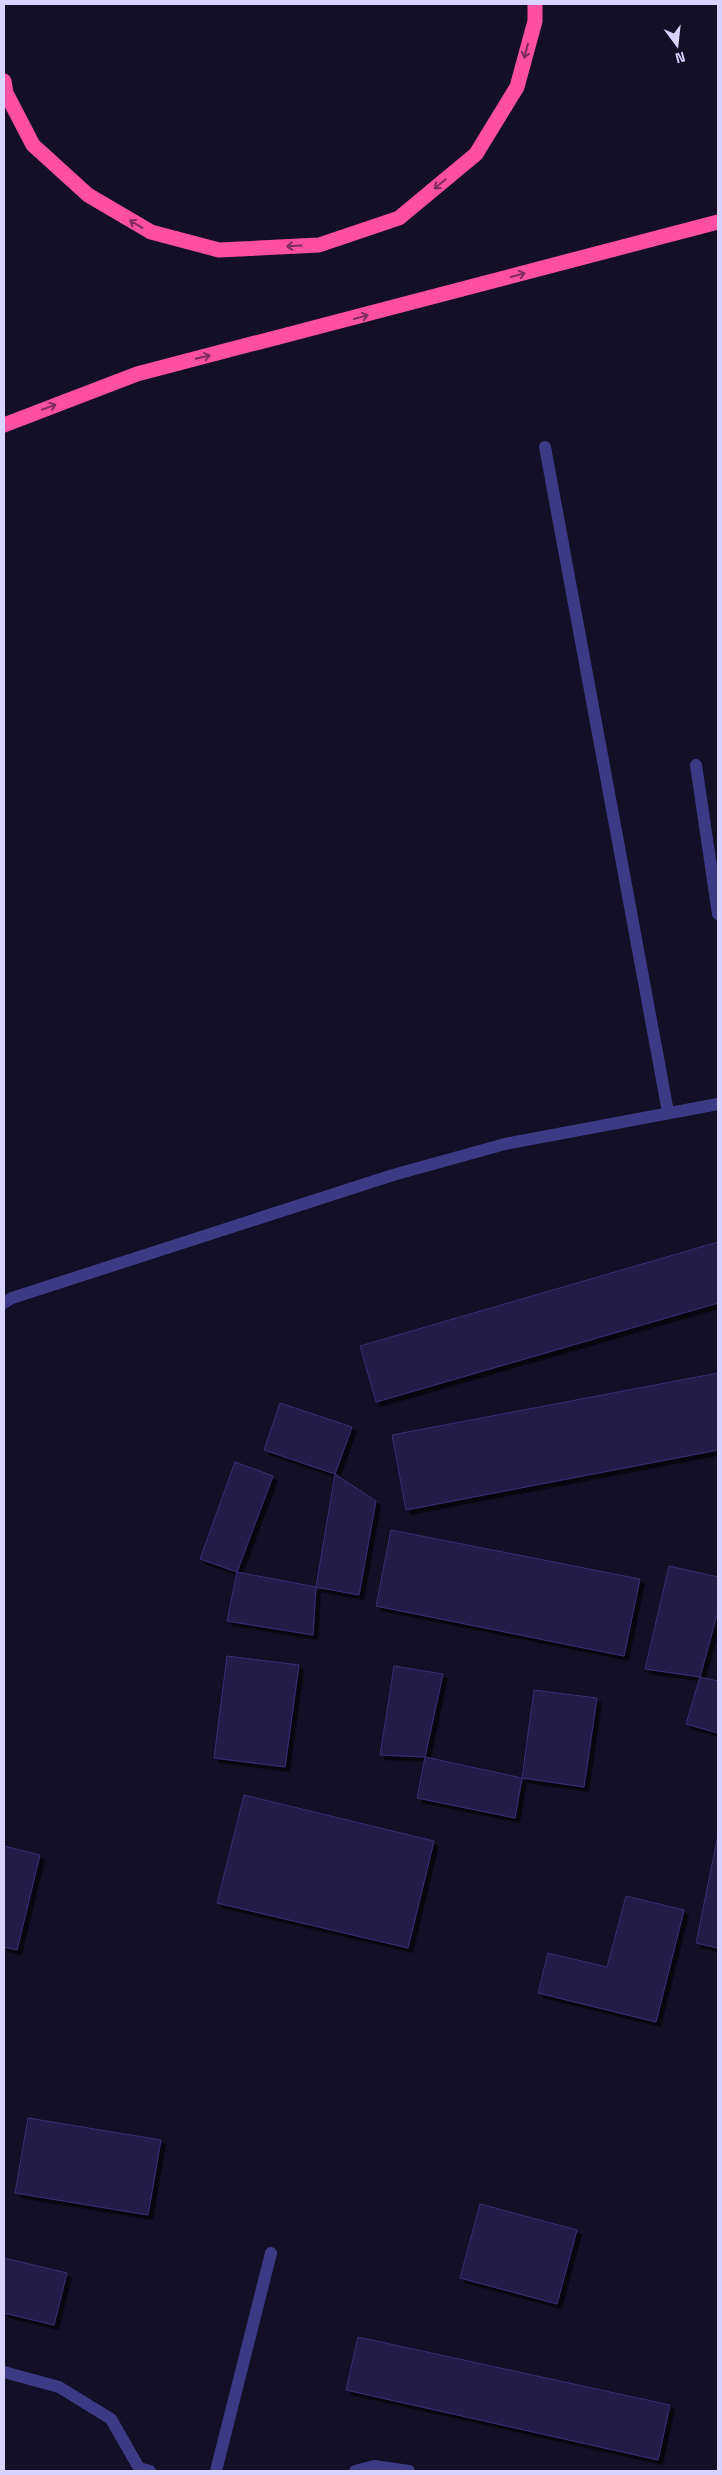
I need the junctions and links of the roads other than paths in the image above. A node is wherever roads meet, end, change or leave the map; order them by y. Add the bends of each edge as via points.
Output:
1 (535, 4) edge
2 (4, 81) edge
3 (718, 222) edge
4 (4, 425) edge
5 (545, 447) dead end
6 (696, 766) dead end
7 (718, 914) edge
8 (718, 1104) edge
9 (668, 1112) junction
10 (4, 1303) edge
11 (271, 2253) dead end
12 (4, 2372) edge
13 (141, 2470) edge
14 (216, 2471) edge
15 (355, 2471) edge
16 (408, 2471) edge

1 -> 2 highway via 535,21 517,87 476,154 399,218 319,245 219,250 151,232 88,195 33,145 6,92
4 -> 3 highway via 137,374
5 - 9 lane
6 - 7 lane
8 - 9 lane
9 - 10 lane via 505,1144 393,1175
11 - 14 lane
12 - 13 lane via 60,2387 111,2419
15 - 16 lane via 374,2466

